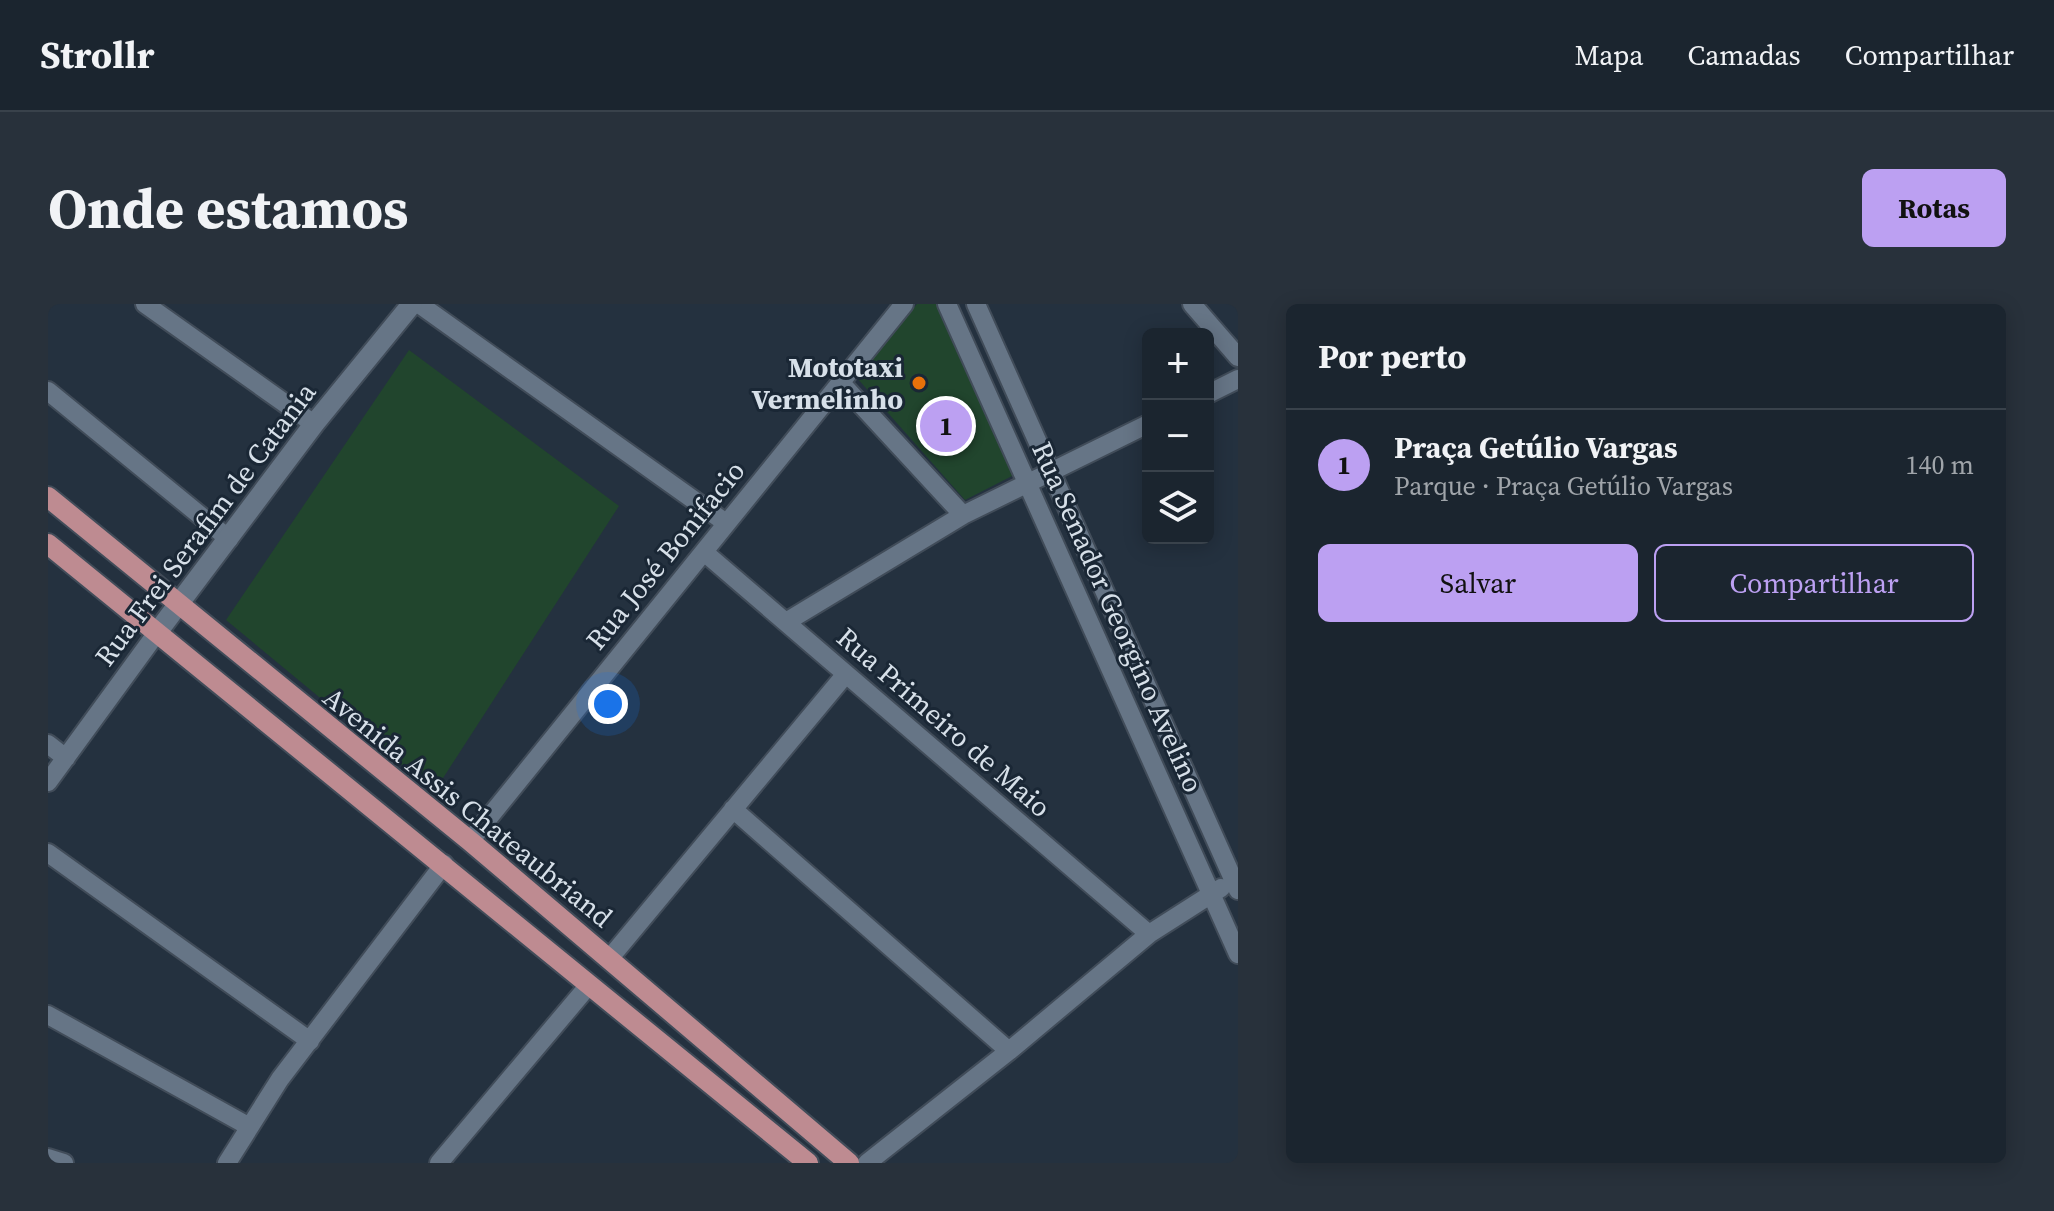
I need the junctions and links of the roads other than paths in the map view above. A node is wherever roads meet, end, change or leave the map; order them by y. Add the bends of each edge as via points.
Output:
1 (145, 304) edge
2 (412, 304) edge
3 (419, 304) edge
4 (947, 304) edge
5 (976, 304) edge
6 (1192, 304) edge
7 (894, 308) edge
8 (1238, 357) edge
9 (1238, 379) edge
10 (841, 383) junction
11 (48, 391) edge
12 (1214, 391) edge
13 (314, 424) junction
14 (1142, 427) edge
15 (1050, 472) junction
16 (1027, 484) junction
17 (48, 497) edge
18 (963, 515) junction
19 (726, 523) junction
20 (229, 539) junction
21 (48, 544) edge
22 (704, 552) junction
23 (178, 606) junction
24 (786, 622) junction
25 (156, 634) junction
26 (845, 675) junction
27 (48, 744) edge
28 (66, 758) junction
29 (48, 782) edge
30 (733, 809) junction
31 (470, 841) junction
32 (48, 853) edge
33 (444, 864) junction
34 (1237, 884) edge
35 (1212, 893) junction
36 (1149, 934) junction
37 (1238, 954) edge
38 (609, 959) junction
39 (589, 985) junction
40 (48, 1015) edge
41 (310, 1041) junction
42 (1009, 1051) junction
43 (248, 1126) junction
44 (48, 1158) edge
45 (64, 1163) edge
46 (227, 1163) edge
47 (439, 1163) edge
48 (808, 1163) edge
49 (849, 1163) edge
50 (867, 1163) edge

1 - 13 street
2 - 13 street, Rua Frei Serafim de Catania
3 - 19 street
4 - 16 street, Rua Senador Georgino Avelino
5 - 15 street, Rua Senador Georgino Avelino
6 - 8 street
7 - 10 street, Rua José Bonifacio
9 - 12 street
10 - 18 street
10 - 19 street, Rua José Bonifacio
11 - 20 street
13 - 20 street, Rua Frei Serafim de Catania
14 - 15 street
15 - 16 street
15 - 34 street, Rua Senador Georgino Avelino
16 - 18 street
16 - 35 street, Rua Senador Georgino Avelino
17 - 23 main road, Avenida Assis Chateaubriand
18 - 24 street
19 - 22 street, Rua José Bonifacio
20 - 23 street, Rua Frei Serafim de Catania
21 - 25 main road
22 - 24 street, Rua Primeiro de Maio
22 - 31 street, Rua José Bonifacio
23 - 25 street, Rua Frei Serafim de Catania
23 - 31 main road, Avenida Assis Chateaubriand
24 - 26 street, Rua Primeiro de Maio
25 - 28 street, Rua Frei Serafim de Catania
25 - 33 main road
26 - 30 street
26 - 36 street, Rua Primeiro de Maio
27 - 28 street
28 - 29 street, Rua Frei Serafim de Catania
30 - 38 street
30 - 42 street
31 - 38 main road, Avenida Assis Chateaubriand
32 - 41 street
33 - 39 main road
33 - 41 street
34 - 35 street
35 - 36 street
35 - 37 street, Rua Senador Georgino Avelino
36 - 42 street
38 - 49 main road, Avenida Assis Chateaubriand
39 - 47 street
39 - 48 main road
40 - 43 street
41 - 43 street
42 - 50 street
43 - 46 street
44 - 45 street

